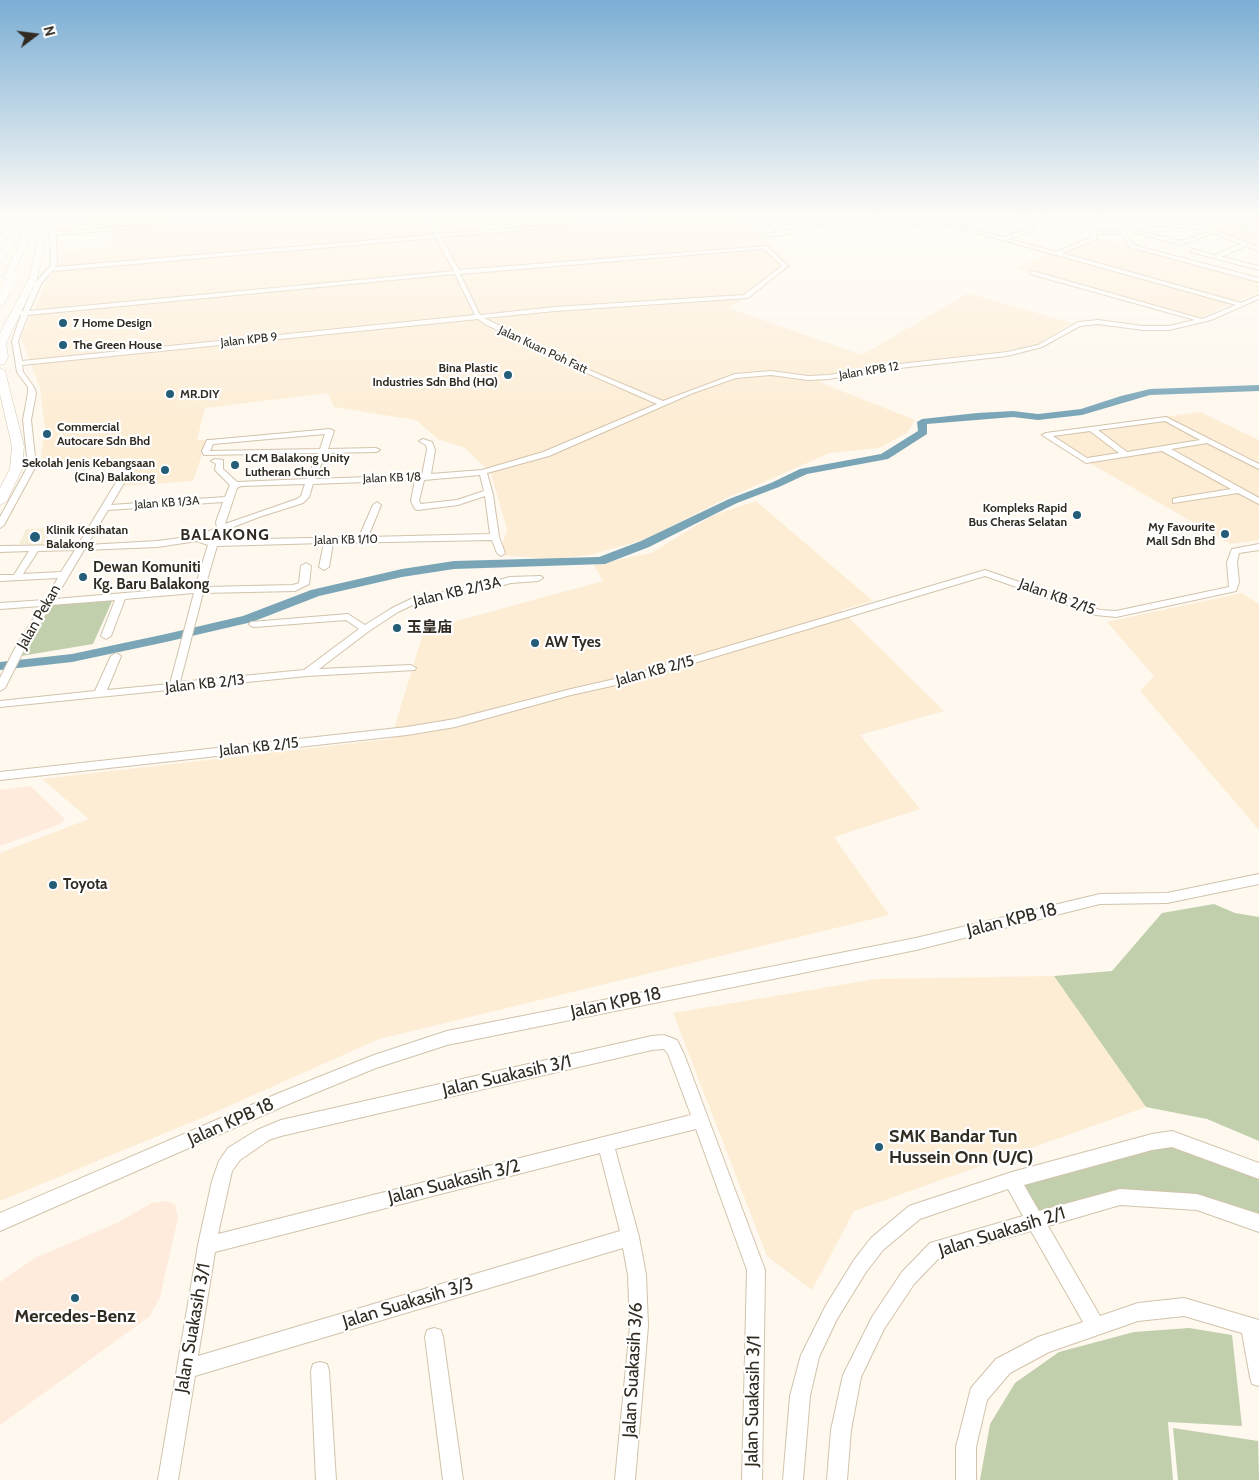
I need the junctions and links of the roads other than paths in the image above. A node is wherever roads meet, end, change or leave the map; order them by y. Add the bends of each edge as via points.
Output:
1 (26, 281) edge
2 (31, 281) edge
3 (40, 281) edge
4 (361, 281) edge
5 (461, 281) edge
6 (766, 281) edge
7 (1063, 281) edge
8 (1158, 281) edge
9 (1, 289) edge
10 (25, 293) junction
11 (1259, 298) edge
12 (0, 303) edge
13 (1243, 305) junction
14 (25, 313) junction
15 (14, 314) junction
16 (478, 316) junction
17 (1201, 321) junction
18 (0, 362) edge
19 (20, 363) junction
20 (0, 371) edge
21 (664, 404) junction
22 (0, 411) edge
23 (1092, 429) junction
24 (423, 440) dead end
25 (1208, 441) junction
26 (1163, 448) junction
27 (376, 450) dead end
28 (323, 451) junction
29 (1126, 454) junction
30 (215, 461) dead end
31 (132, 463) dead end
32 (1259, 467) edge
33 (483, 472) junction
34 (423, 477) junction
35 (310, 481) junction
36 (0, 484) edge
37 (238, 484) junction
38 (1239, 490) junction
39 (488, 492) junction
40 (229, 499) junction
41 (0, 501) edge
42 (1176, 501) dead end
43 (1259, 501) edge
44 (377, 505) dead end
45 (104, 508) junction
46 (0, 525) edge
47 (222, 528) junction
48 (494, 537) junction
49 (198, 538) junction
50 (363, 539) junction
51 (329, 540) junction
52 (213, 543) junction
53 (1259, 547) edge
54 (1, 548) edge
55 (80, 548) junction
56 (35, 549) junction
57 (501, 553) dead end
58 (306, 566) dead end
59 (324, 567) dead end
60 (64, 575) junction
61 (17, 577) junction
62 (0, 578) edge
63 (538, 578) dead end
64 (199, 590) junction
65 (121, 597) junction
66 (48, 603) junction
67 (0, 606) edge
68 (254, 624) dead end
69 (365, 628) junction
70 (106, 636) dead end
71 (19, 650) joint
72 (116, 656) dead end
73 (411, 668) dead end
74 (308, 673) junction
75 (3, 683) edge
76 (174, 687) junction
77 (99, 694) junction
78 (0, 704) edge
79 (0, 776) edge
80 (1259, 879) edge
81 (700, 1120) junction
82 (605, 1143) junction
83 (1259, 1171) edge
84 (1012, 1180) junction
85 (1035, 1219) junction
86 (0, 1222) edge
87 (1259, 1223) edge
88 (630, 1237) junction
89 (207, 1245) junction
90 (1095, 1326) junction
91 (1255, 1328) edge
92 (434, 1337) dead end
93 (186, 1368) junction
94 (320, 1371) dead end
95 (1259, 1377) edge
96 (168, 1480) edge
97 (326, 1480) edge
98 (453, 1480) edge
99 (625, 1480) edge
100 (752, 1480) edge
101 (793, 1480) edge
102 (836, 1480) edge
103 (966, 1480) edge

1 - 9 highway
2 - 10 highway
3 - 14 street
4 - 14 street
5 - 16 street
6 - 16 street, Jalan KPB 9 via 746,297
7 - 17 street
8 - 13 street
9 - 10 highway via 25,286
9 - 12 highway
10 - 15 highway
11 - 13 street, Jalan KPB 12
13 - 17 street, Jalan KPB 12
14 - 15 street
14 - 19 street via 15,341
15 - 18 highway via 3,337
16 - 19 street, Jalan KPB 9
16 - 21 street, Jalan Kuan Poh Fatt via 524,342
17 - 21 street, Jalan KPB 12 via 1157,329 1087,322 1029,350 882,368 843,376 808,378 770,373 735,376
19 - 46 street via 20,372 32,393 26,420 32,460 29,472
20 - 41 highway via 18,446 16,469
21 - 33 street, Jalan KPB 12 via 546,454
22 - 36 highway via 8,448
23 - 25 street via 1166,419
23 - 29 street
23 - 29 street via 1046,436 1086,461
24 - 34 street via 432,450
25 - 26 street
25 - 32 street
26 - 29 street
26 - 38 street
27 - 28 street
28 - 28 street via 330,431 214,441 208,444 207,453
28 - 35 street
30 - 37 street via 220,462 219,470
31 - 45 street, Jalan Pekan
33 - 34 street, Jalan KB 1/8
33 - 39 street
34 - 35 street, Jalan KB 1/8
34 - 39 street via 415,501 418,506 458,502
35 - 37 street, Jalan KB 1/8
35 - 47 street via 305,497 300,501
37 - 40 street
38 - 42 street
38 - 43 street
39 - 48 street
40 - 45 street, Jalan KB 1/3A
40 - 47 street via 220,522
44 - 50 street
45 - 55 street, Jalan Pekan
47 - 49 street
48 - 50 street, Jalan KB 1/10
48 - 57 street
49 - 52 street, Jalan KB 1/10
49 - 55 street
50 - 51 street, Jalan KB 1/10
51 - 52 street, Jalan KB 1/10
51 - 59 street
52 - 64 street
53 - 79 street, Jalan KB 2/15 via 1235,551 1232,589 1116,614 1099,613 985,572 648,674 455,723
54 - 56 street
55 - 56 street
55 - 60 street, Jalan Pekan
56 - 61 street
58 - 64 street via 304,584 295,588
60 - 61 street
60 - 66 street, Jalan Pekan
61 - 62 street
63 - 69 street, Jalan KB 2/13A via 510,580 418,599
64 - 65 street
64 - 76 street
65 - 66 street
65 - 70 street
66 - 67 street
66 - 71 street, Jalan Pekan
68 - 69 street via 348,617
69 - 74 street, Jalan KB 2/13A
71 - 75 street, Jalan Pekan
72 - 77 street
73 - 74 street, Jalan KB 2/13
74 - 76 street, Jalan KB 2/13
76 - 77 street, Jalan KB 2/13
77 - 78 street, Jalan KB 2/13
80 - 86 street, Jalan KPB 18 via 1167,898 1100,899 916,944 447,1038 338,1077
81 - 82 street, Jalan Suakasih 3/2
81 - 89 street, Jalan Suakasih 3/1 via 672,1045 664,1042 281,1128 248,1144 234,1154 225,1167
81 - 100 street, Jalan Suakasih 3/1 via 756,1270
82 - 88 street, Jalan Suakasih 3/6
82 - 89 street, Jalan Suakasih 3/2
83 - 84 street via 1172,1140 1152,1142
84 - 85 street
84 - 101 street via 915,1212 877,1244 860,1266 810,1355 800,1396
85 - 87 street, Jalan Suakasih 2/1 via 1120,1197 1197,1202
85 - 90 street
85 - 102 street, Jalan Suakasih 2/1 via 936,1249 908,1278 878,1322 852,1375 841,1430
88 - 93 street, Jalan Suakasih 3/3
88 - 99 street, Jalan Suakasih 3/6 via 637,1275 639,1326
89 - 93 street, Jalan Suakasih 3/1
90 - 91 street via 1138,1312 1184,1307
90 - 103 street via 1045,1344 1003,1366 978,1395 966,1447
91 - 95 street
92 - 98 street
93 - 96 street, Jalan Suakasih 3/1
94 - 97 street

